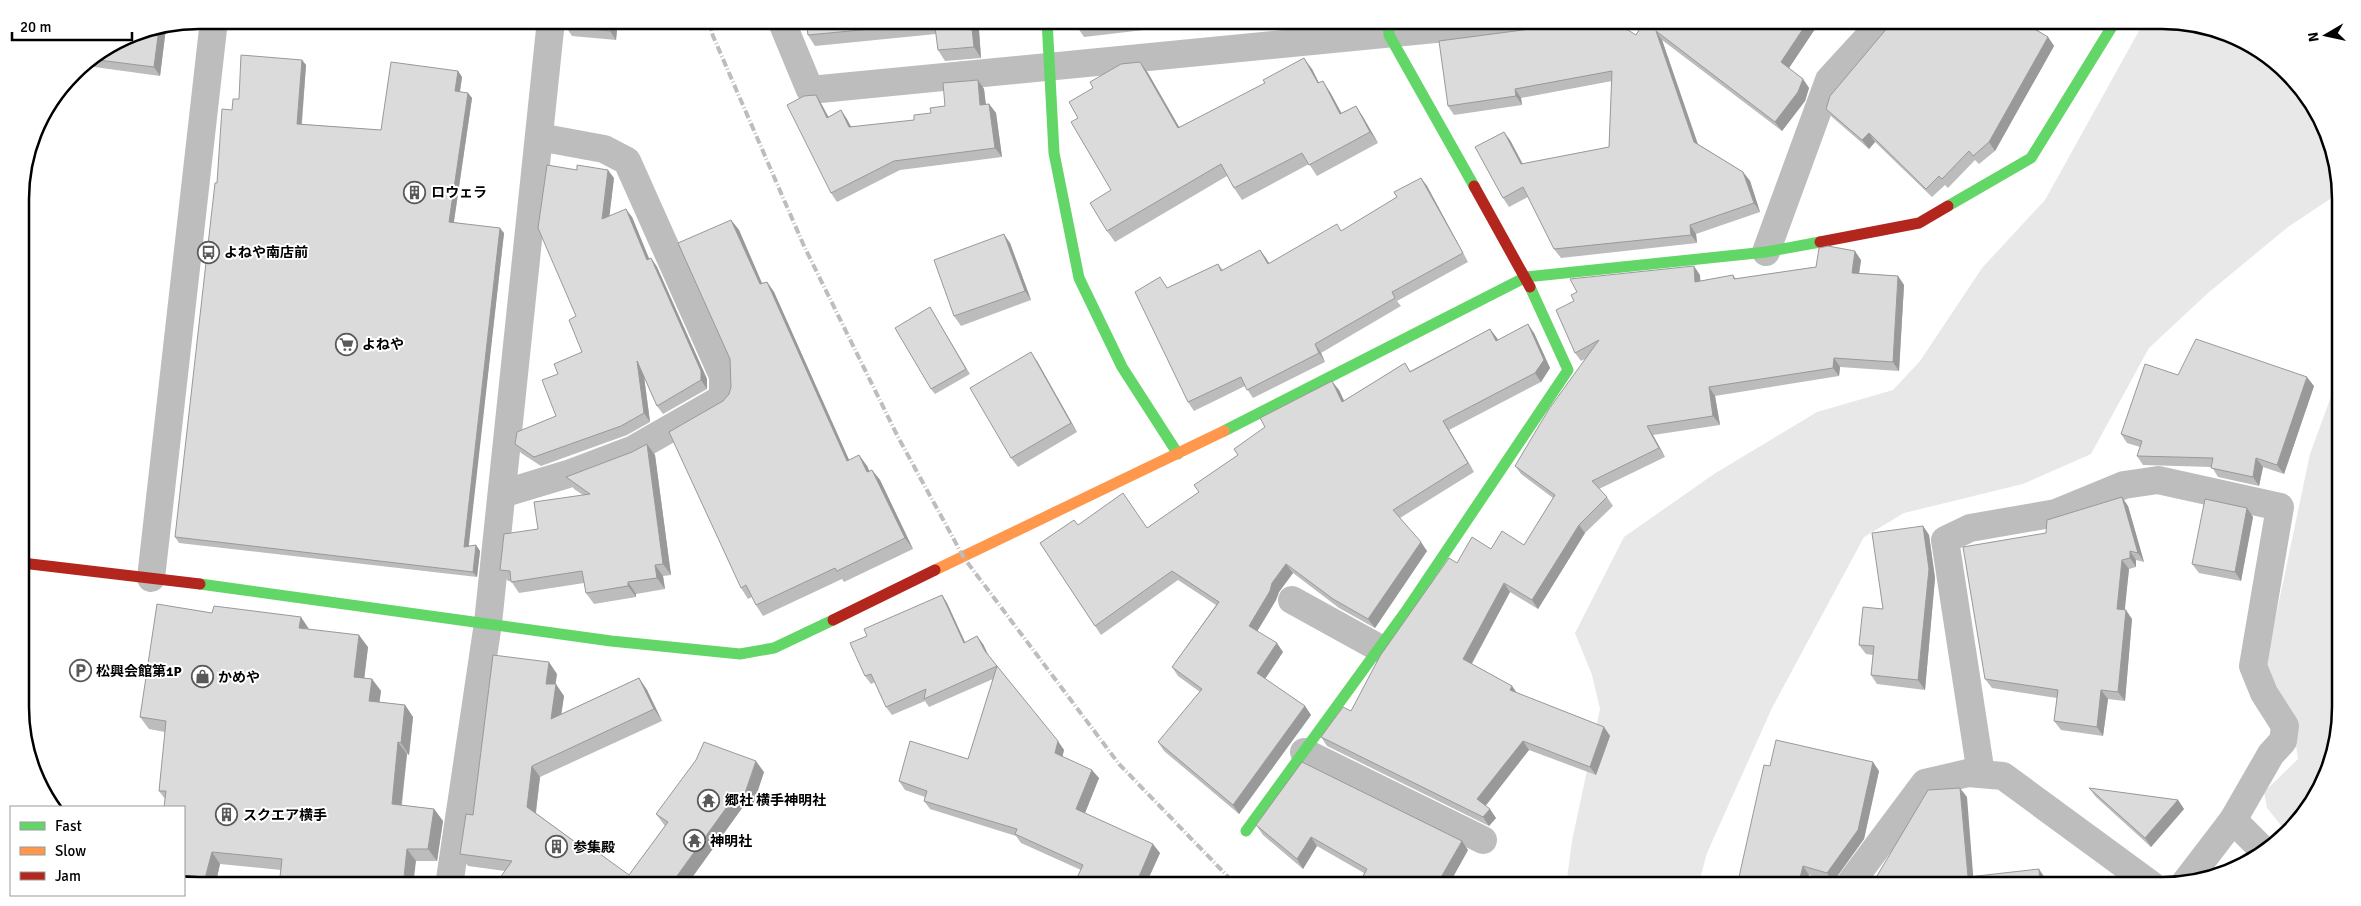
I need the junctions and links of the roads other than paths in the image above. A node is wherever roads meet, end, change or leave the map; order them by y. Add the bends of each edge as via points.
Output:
1 (213, 29) edge
2 (550, 29) edge
3 (785, 29) edge
4 (1048, 29) edge
5 (1379, 29) edge
6 (1389, 29) edge
7 (1876, 29) edge
8 (2110, 29) edge
9 (1051, 65) junction
10 (539, 137) junction
11 (1766, 252) junction
12 (1526, 277) junction
13 (1178, 454) junction
14 (502, 494) junction
15 (29, 564) edge
16 (151, 578) junction
17 (1292, 600) dead end
18 (488, 623) junction
19 (1379, 648) junction
20 (1304, 752) junction
21 (1981, 774) junction
22 (2233, 820) junction
23 (1246, 830) dead end
24 (1483, 840) dead end
25 (2260, 847) edge
26 (2191, 875) edge
27 (450, 877) edge
28 (1855, 877) edge
29 (2141, 877) edge

1 - 16 street
2 - 10 street
3 - 9 street via 810,90
4 - 9 street
5 - 9 street
6 - 12 street
7 - 11 street via 1829,80
8 - 11 street via 2031,158 1919,223
9 - 13 street via 1054,153 1079,278 1122,367
10 - 14 street
10 - 14 street via 604,149 627,161 723,376 723,398 634,449
11 - 12 street
12 - 13 street
12 - 19 street via 1568,370
13 - 18 street via 774,648 740,654 611,642
14 - 18 street
15 - 16 street
16 - 18 street
17 - 19 street
18 - 27 street
19 - 20 street
20 - 23 street
20 - 24 street
21 - 22 street via 1945,540 1970,528 2056,513 2124,485 2158,480 2280,506 2253,666 2264,694 2284,726 2283,741 2271,754
21 - 28 street via 1968,773 1925,783
21 - 29 street via 2003,776
22 - 25 street
22 - 26 street

